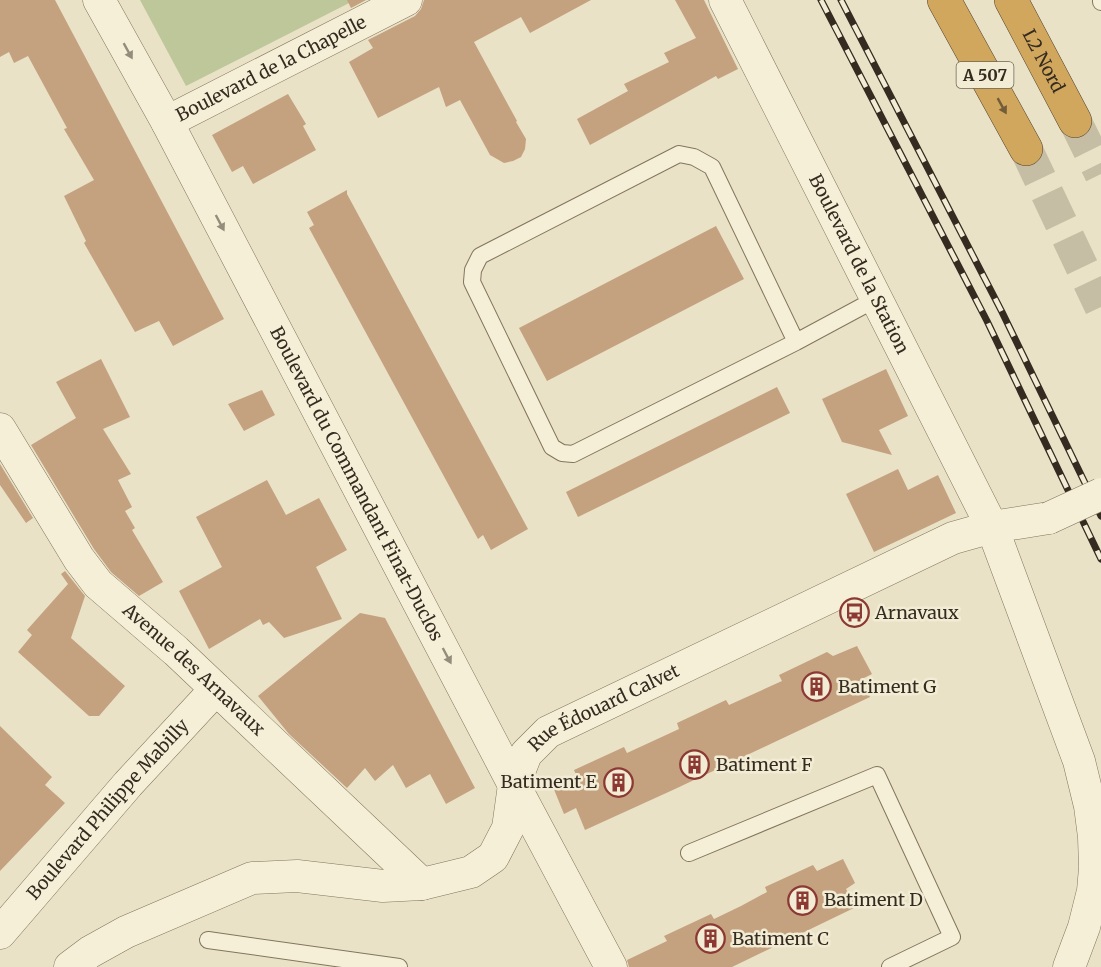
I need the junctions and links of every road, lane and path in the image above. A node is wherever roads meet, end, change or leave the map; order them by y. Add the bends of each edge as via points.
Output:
1 (99, 0) edge
2 (406, 0) edge
3 (725, 0) edge
4 (944, 0) edge
5 (1011, 0) edge
6 (1076, 121) tunnel mouth
7 (167, 122) junction
8 (1026, 149) tunnel mouth
9 (876, 299) junction
10 (796, 342) junction
11 (0, 429) edge
12 (1101, 494) edge
13 (992, 527) junction
14 (216, 689) junction
15 (514, 785) junction
16 (689, 853) dead end
17 (422, 884) junction
18 (1097, 895) edge
19 (0, 933) edge
20 (208, 940) dead end
21 (70, 967) edge
22 (399, 967) edge
23 (611, 967) edge
24 (890, 967) edge
25 (1069, 967) edge

1 -> 7 street, Boulevard du Commandant Finat-Duclos
2 - 7 street, Boulevard de la Chapelle
3 - 9 street, Boulevard de la Station
4 -> 8 highway, A 507
5 - 6 highway, L2 Nord
7 -> 15 street, Boulevard du Commandant Finat-Duclos
9 - 10 lane
9 - 13 street, Boulevard de la Station
10 - 10 lane via 573,454 562,453 552,447 472,282 473,270 480,256 679,154 712,167
11 - 14 street, Avenue des Arnavaux via 98,584
12 - 13 street, Rue Édouard Calvet, bridge via 1049,518
13 - 15 street, Rue Édouard Calvet via 952,538 548,732 526,754
13 - 18 street via 1079,761 1090,806
14 - 17 street, Avenue des Arnavaux
14 - 19 street, Boulevard Philippe Mabilly
15 - 17 street, Rue Édouard Calvet via 508,828 493,857 471,872
15 - 23 street, Boulevard du Commandant Finat-Duclos
16 - 24 lane via 877,775 952,937
17 - 21 street, Rue Édouard Calvet via 383,886 297,876 252,878 126,932
18 - 25 street
20 - 22 lane

